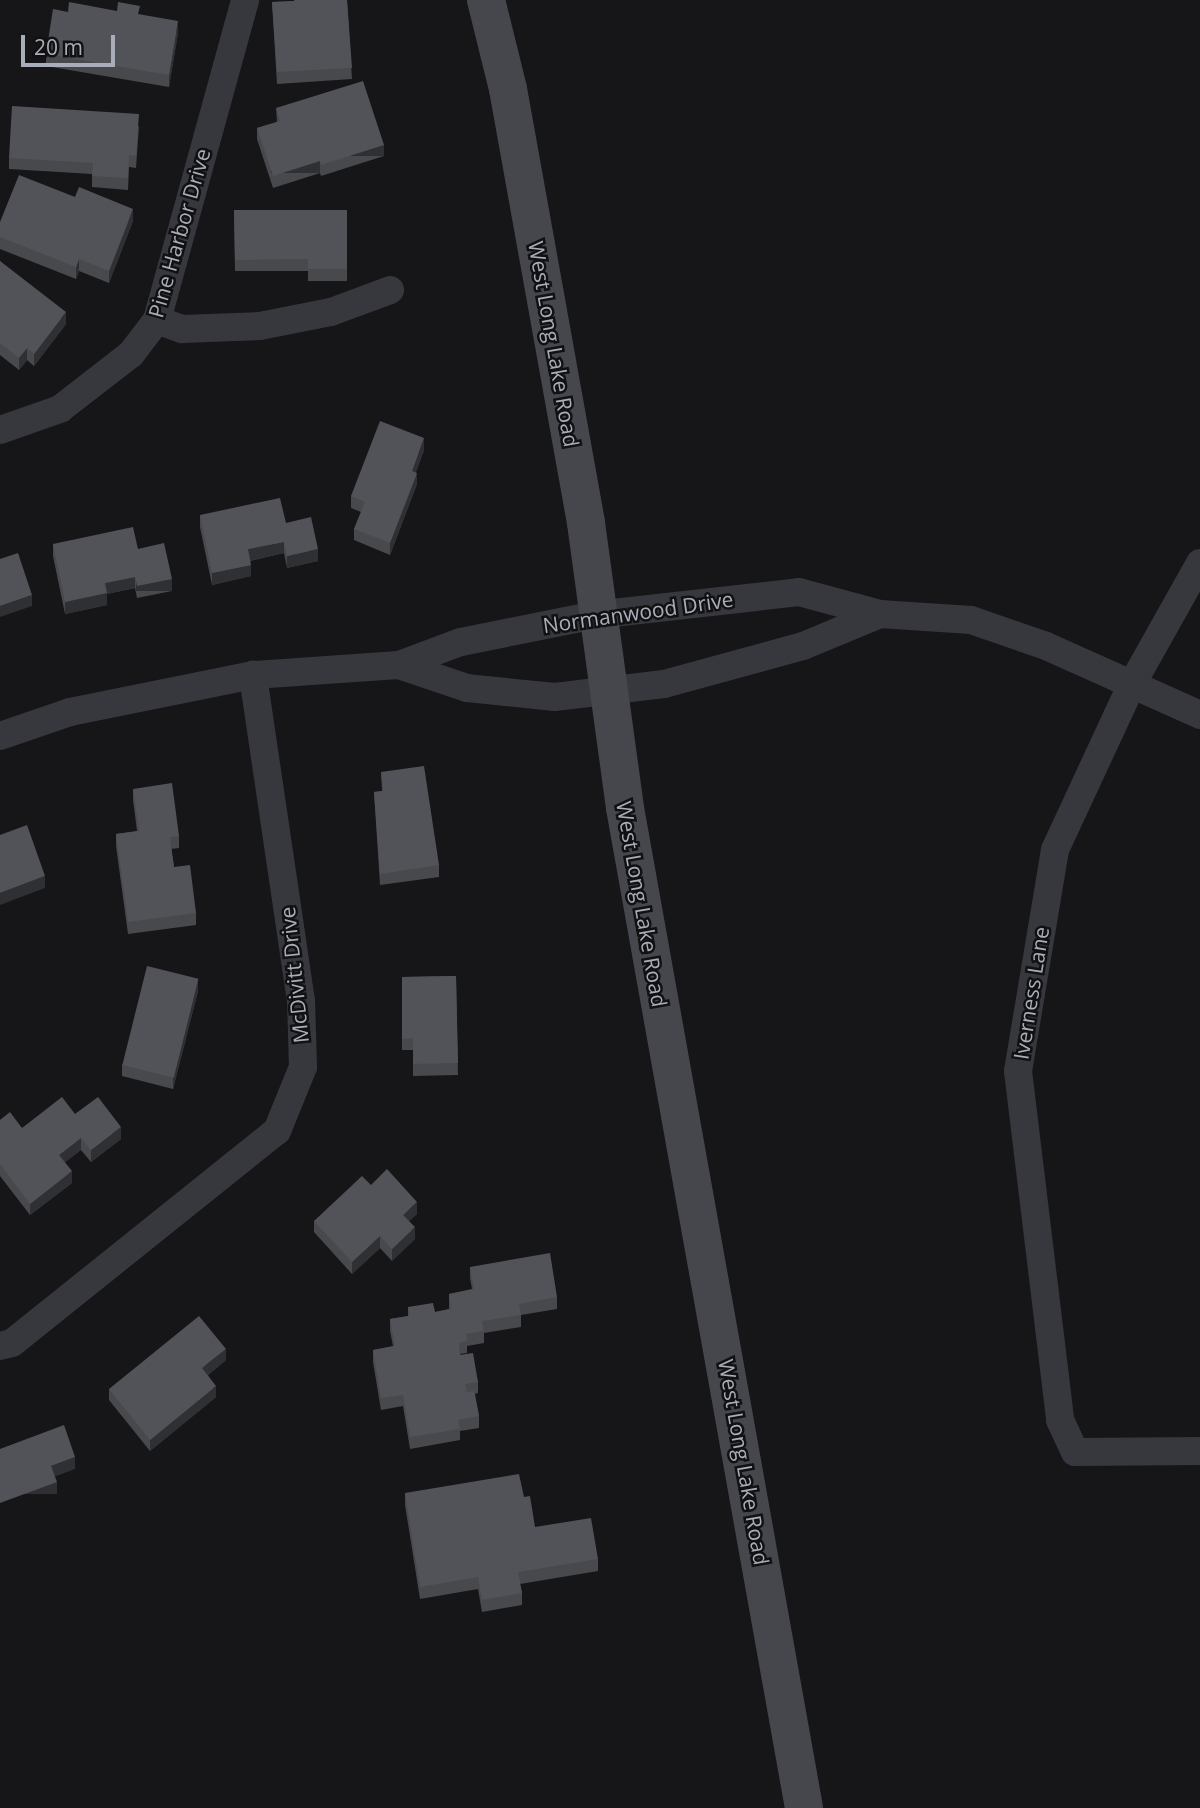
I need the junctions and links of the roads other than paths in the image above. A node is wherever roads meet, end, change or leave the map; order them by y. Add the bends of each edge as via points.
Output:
1 (245, 0) edge
2 (486, 0) edge
3 (390, 289) dead end
4 (157, 320) junction
5 (0, 430) edge
6 (1200, 563) edge
7 (880, 614) junction
8 (595, 615) junction
9 (399, 665) junction
10 (253, 675) junction
11 (1131, 686) junction
12 (607, 691) junction
13 (1200, 715) edge
14 (0, 736) edge
15 (0, 1346) edge
16 (1200, 1451) edge
17 (804, 1808) edge

1 - 4 street, Pine Harbor Drive
2 - 8 main road, West Long Lake Road via 508,89 583,509
3 - 4 street via 331,312 260,326 183,329
4 - 5 street, Pine Harbor Drive via 131,354 60,409
6 - 11 street, Iverness Lane
7 - 8 street, Normanwood Drive via 799,592
7 - 11 street, Normanwood Drive via 971,620 1046,646
7 - 12 street, Normanwood Drive via 778,653 664,684
8 - 9 street, Normanwood Drive via 461,642
8 - 12 main road, West Long Lake Road
9 - 10 street, Normanwood Drive
9 - 12 street, Normanwood Drive via 467,688 555,697
10 - 14 street, Normanwood Drive via 70,712
10 - 15 street, McDivitt Drive via 301,1001 303,1067 277,1131 12,1343
11 - 13 street, Normanwood Drive
11 - 16 street, Iverness Lane via 1055,850 1018,1071 1060,1420 1075,1452
12 - 17 main road, West Long Lake Road

